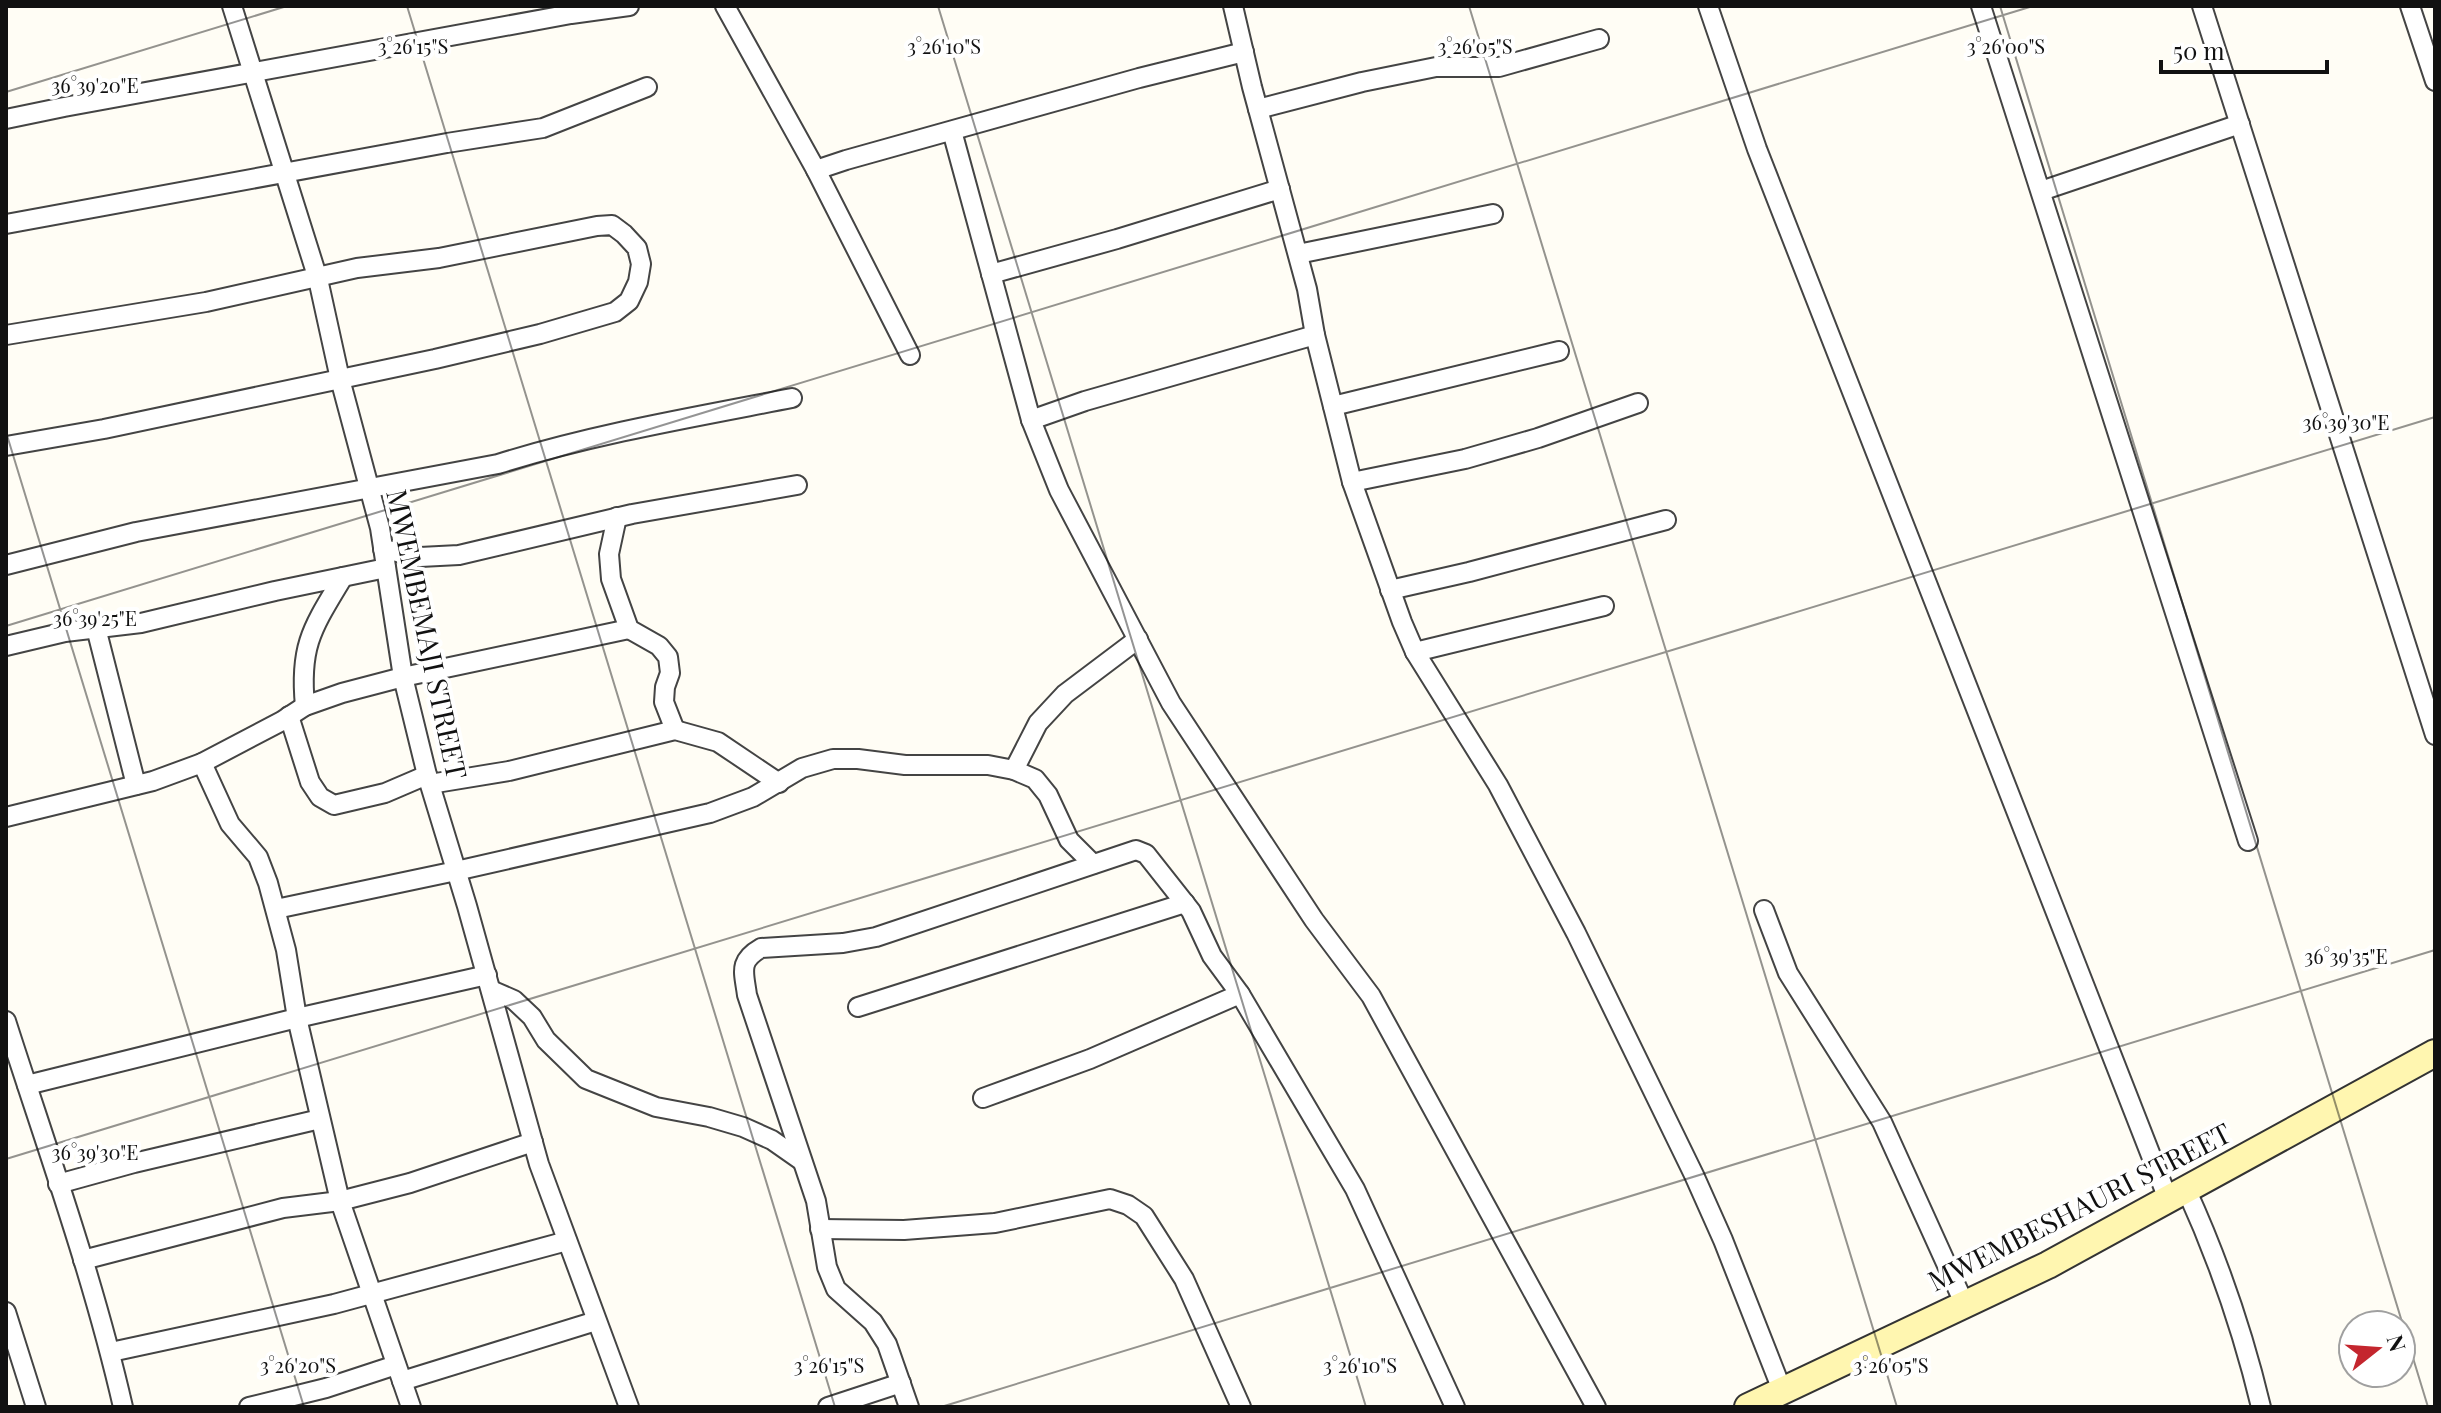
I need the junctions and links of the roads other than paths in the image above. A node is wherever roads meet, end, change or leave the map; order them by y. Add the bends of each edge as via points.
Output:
1 (232, 6) edge
2 (629, 6) edge
3 (725, 6) edge
4 (1233, 6) edge
5 (1708, 6) edge
6 (1981, 6) edge
7 (2202, 6) edge
8 (2410, 6) edge
9 (1599, 39) dead end
10 (1244, 52) junction
11 (252, 72) junction
12 (2435, 81) edge
13 (647, 87) dead end
14 (1258, 109) junction
15 (6, 119) edge
16 (2240, 124) junction
17 (952, 131) junction
18 (816, 170) junction
19 (283, 174) junction
20 (1280, 189) junction
21 (2041, 191) junction
22 (1493, 214) dead end
23 (6, 224) edge
24 (1298, 254) junction
25 (991, 274) junction
26 (318, 279) junction
27 (6, 335) edge
28 (1315, 335) junction
29 (1559, 351) dead end
30 (910, 355) dead end
31 (340, 379) junction
32 (792, 398) dead end
33 (1638, 403) dead end
34 (1333, 406) junction
35 (1031, 420) junction
36 (6, 446) edge
37 (1352, 482) junction
38 (797, 485) dead end
39 (369, 490) junction
40 (617, 517) junction
41 (1666, 520) dead end
42 (385, 559) junction
43 (6, 565) edge
44 (343, 577) junction
45 (1390, 590) junction
46 (1604, 606) dead end
47 (96, 628) junction
48 (629, 629) junction
49 (1138, 639) junction
50 (6, 646) edge
51 (1415, 652) junction
52 (403, 677) junction
53 (297, 711) junction
54 (675, 730) junction
55 (2435, 735) edge
56 (202, 763) junction
57 (1014, 770) junction
58 (429, 780) junction
59 (779, 783) junction
60 (136, 785) junction
61 (6, 817) edge
62 (2248, 841) dead end
63 (1093, 864) junction
64 (456, 871) junction
65 (1185, 903) junction
66 (276, 909) junction
67 (1764, 910) dead end
68 (489, 983) junction
69 (1240, 994) junction
70 (858, 1007) dead end
71 (297, 1018) junction
72 (6, 1021) edge
73 (2435, 1053) edge
74 (27, 1085) junction
75 (983, 1098) dead end
76 (320, 1119) junction
77 (533, 1142) junction
78 (802, 1161) junction
79 (58, 1184) junction
80 (2177, 1194) junction
81 (340, 1201) junction
82 (820, 1229) junction
83 (567, 1241) junction
84 (83, 1260) junction
85 (371, 1293) junction
86 (1964, 1303) junction
87 (6, 1312) edge
88 (596, 1321) junction
89 (111, 1352) junction
90 (399, 1373) junction
91 (901, 1383) junction
92 (1782, 1390) junction
93 (36, 1407) edge
94 (123, 1407) edge
95 (249, 1407) edge
96 (411, 1407) edge
97 (629, 1407) edge
98 (828, 1407) edge
99 (909, 1407) edge
100 (1241, 1407) edge
101 (1455, 1407) edge
102 (1596, 1407) edge
103 (1748, 1407) edge
104 (2261, 1407) edge

1 - 11 street, MWEMBEMAJI STREET
2 - 11 street
3 - 18 street
4 - 10 street
5 - 80 street via 1757,149
6 - 21 street
7 - 16 street
8 - 12 street
9 - 14 street via 1499,67 1436,67
10 - 14 street
10 - 17 street
11 - 15 street
11 - 19 street, MWEMBEMAJI STREET
13 - 19 street via 543,128
14 - 20 street
16 - 21 street
16 - 55 street
17 - 18 street
17 - 25 street
18 - 30 street
19 - 23 street
19 - 26 street, MWEMBEMAJI STREET
20 - 24 street
20 - 25 street
21 - 62 street
22 - 24 street
24 - 28 street
25 - 35 street
26 - 27 street
26 - 31 street, MWEMBEMAJI STREET
26 - 31 street via 612,225 637,248 641,264 629,301 615,312
28 - 34 street
28 - 35 street
29 - 34 street
31 - 36 street
31 - 39 street, MWEMBEMAJI STREET
32 - 39 street
33 - 37 street via 1465,459
34 - 37 street
35 - 49 street via 1059,490
37 - 45 street
38 - 40 street
39 - 42 street, MWEMBEMAJI STREET
39 - 43 street via 136,532
40 - 42 street via 459,555
40 - 48 street via 609,554 611,579
41 - 45 street
42 - 44 street
42 - 52 street, MWEMBEMAJI STREET
44 - 47 street via 141,623
44 - 53 street via 306,647
45 - 51 street
46 - 51 street
47 - 50 street
47 - 60 street
48 - 52 street
48 - 54 street via 668,657 664,702
49 - 57 street via 1065,694 1038,723
49 - 102 street via 1171,703 1314,920 1371,996
51 - 92 street via 1498,785 1576,933 1706,1201
52 - 53 street
52 - 58 street, MWEMBEMAJI STREET
53 - 56 street
53 - 58 street via 310,782 334,805
54 - 58 street via 509,771
54 - 59 street via 718,742
56 - 60 street
56 - 66 street via 230,824 258,857
57 - 59 street via 833,759 802,768
57 - 63 street via 1035,779 1069,840
58 - 64 street, MWEMBEMAJI STREET
59 - 64 street via 710,813
60 - 61 street
63 - 65 street via 1131,851 1146,854
63 - 78 street via 876,937 761,948 749,955 743,968 747,995
64 - 66 street
64 - 68 street, MWEMBEMAJI STREET
65 - 69 street via 1212,956
65 - 70 street
66 - 71 street
67 - 86 street via 1788,973 1882,1122
68 - 71 street
68 - 77 street, MWEMBEMAJI STREET
68 - 78 street via 532,1017 546,1040 586,1079 656,1107 743,1127
69 - 75 street
69 - 101 street via 1355,1189
71 - 74 street
71 - 76 street
72 - 74 street
73 - 80 street, MWEMBESHAURI STREET
74 - 79 street
76 - 79 street
76 - 81 street
77 - 81 street
77 - 83 street, MWEMBEMAJI STREET
78 - 82 street
79 - 84 street
80 - 86 street, MWEMBESHAURI STREET via 2048,1265
80 - 104 street via 2226,1285
81 - 84 street via 283,1208
81 - 85 street
82 - 91 street via 836,1289 873,1322
82 - 100 street via 995,1223 1110,1199 1128,1205 1144,1216 1184,1279
83 - 85 street
83 - 88 street, MWEMBEMAJI STREET
84 - 89 street
85 - 89 street
85 - 90 street
86 - 92 street, MWEMBESHAURI STREET
87 - 93 street
88 - 90 street
88 - 97 street, MWEMBEMAJI STREET
89 - 94 street
90 - 95 street
90 - 96 street
91 - 98 street
91 - 99 street
92 - 103 street, MWEMBESHAURI STREET

